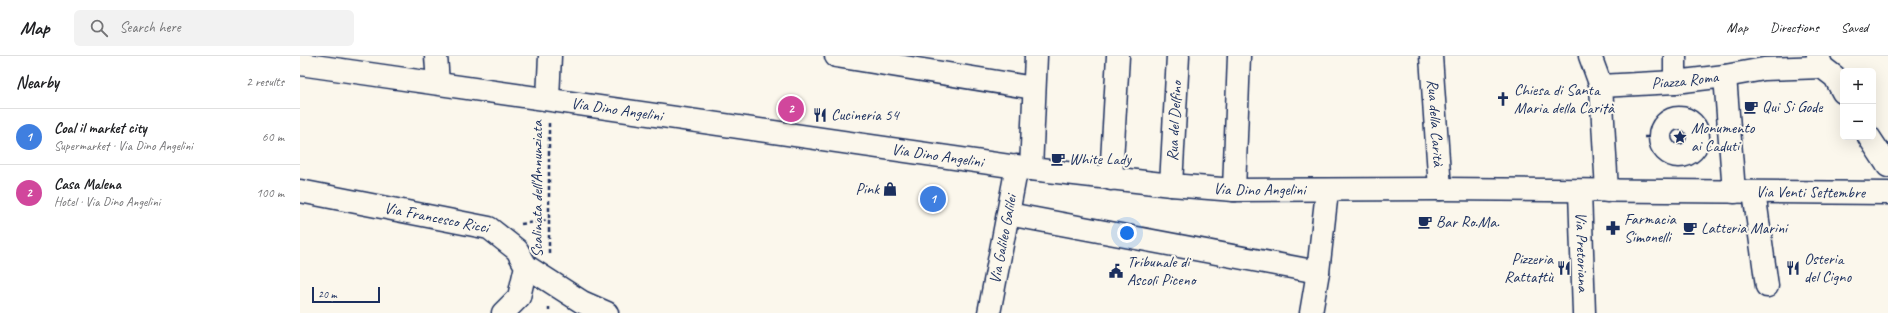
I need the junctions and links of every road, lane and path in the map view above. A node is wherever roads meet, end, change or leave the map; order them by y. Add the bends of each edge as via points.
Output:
1 (436, 56) edge
2 (550, 56) edge
3 (836, 56) edge
4 (1036, 56) edge
5 (1118, 56) edge
6 (1178, 56) edge
7 (1239, 56) edge
8 (1431, 56) edge
9 (1590, 56) edge
10 (1675, 56) edge
11 (1820, 62) edge
12 (1751, 63) edge
13 (300, 64) edge
14 (1725, 76) junction
15 (1675, 82) junction
16 (438, 83) junction
17 (1601, 86) junction
18 (1840, 86) edge
19 (1034, 88) junction
20 (548, 98) junction
21 (1871, 140) edge
22 (1680, 164) joint
23 (1888, 166) edge
24 (1024, 167) junction
25 (1111, 179) junction
26 (1171, 185) junction
27 (1440, 189) junction
28 (1234, 190) junction
29 (300, 191) edge
30 (1327, 191) junction
31 (1580, 191) junction
32 (1607, 191) junction
33 (1744, 192) junction
34 (1888, 193) edge
35 (1008, 214) junction
36 (526, 266) junction
37 (1318, 272) junction
38 (549, 281) junction
39 (1767, 286) dead end
40 (503, 313) edge
41 (607, 313) edge
42 (990, 313) edge
43 (1311, 313) edge
44 (1584, 313) edge

1 - 16 street
2 - 20 street
3 - 19 street
4 - 19 street, Via Galileo Galilei
5 - 25 street
6 - 26 street, Rua del Delfino
7 - 28 street
8 - 27 street, Rua della Carità
9 - 17 street
10 - 15 street
11 - 12 street via 1764,68
11 - 18 street via 1836,77
12 - 14 street
13 - 16 street, Via Dino Angelini
14 - 15 street, Piazza Roma
14 - 33 street, Piazza Roma
15 - 17 street, Piazza Roma
16 - 20 street, Via Dino Angelini
17 - 32 street
19 - 24 street, Via Galileo Galilei
20 - 24 street, Via Dino Angelini
20 - 38 path, Scalinata dell'Annunziata
21 - 23 street
22 - 22 street via 1651,137 1680,112 1705,138
24 - 25 street, Via Dino Angelini
24 - 35 street, Via Galileo Galilei
25 - 26 street, Via Dino Angelini
26 - 28 street, Via Dino Angelini
27 - 30 street, Via Dino Angelini
27 - 31 street, Via Dino Angelini
28 - 30 street, Via Dino Angelini
29 - 36 street, Via Francesco Ricci via 489,228 517,250
30 - 37 street
31 - 32 street
31 - 44 street, Via Pretoriana
32 - 33 street
33 - 34 street, Via Venti Settembre
33 - 39 street, Piazza Roma
35 - 37 street
35 - 42 street, Via Galileo Galilei
36 - 38 street
36 - 40 street via 519,297
37 - 43 street
38 - 41 street via 582,302

